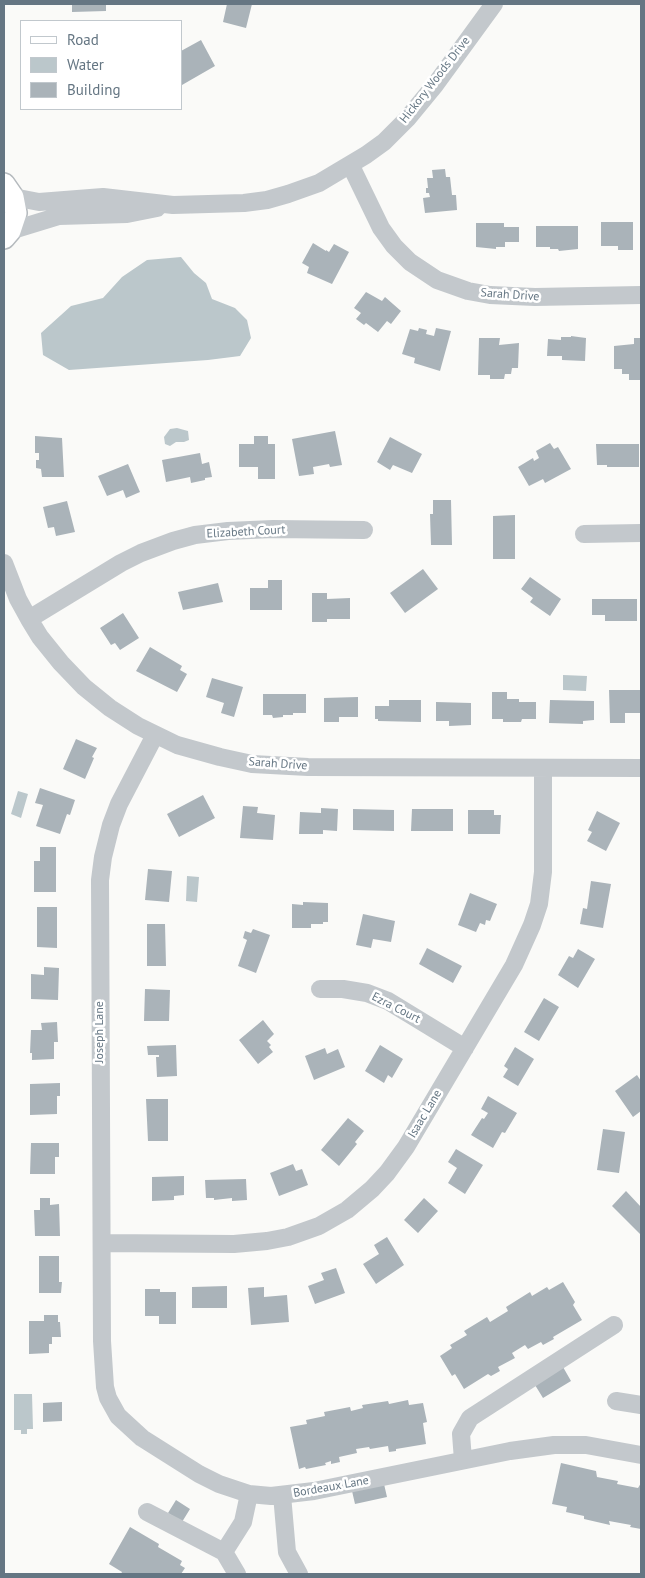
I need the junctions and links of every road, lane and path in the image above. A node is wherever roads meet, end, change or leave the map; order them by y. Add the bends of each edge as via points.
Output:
1 (494, 4) edge
2 (351, 166) junction
3 (8, 190) edge
4 (173, 205) junction
5 (7, 234) edge
6 (641, 295) edge
7 (364, 530) dead end
8 (641, 532) edge
9 (584, 534) dead end
10 (4, 563) edge
11 (29, 619) junction
12 (155, 735) junction
13 (543, 768) junction
14 (641, 768) edge
15 (320, 988) dead end
16 (465, 1048) junction
17 (102, 1243) junction
18 (614, 1325) dead end
19 (102, 1341) joint
20 (616, 1400) dead end
21 (641, 1405) edge
22 (641, 1454) edge
23 (463, 1460) junction
24 (249, 1494) junction
25 (282, 1495) junction
26 (147, 1512) dead end
27 (224, 1552) junction
28 (237, 1574) edge
29 (299, 1574) edge

1 - 2 street, Hickory Woods Drive via 407,119 384,142
2 - 4 street, Hickory Woods Drive via 319,183 267,200
2 - 6 street, Sarah Drive via 381,228 394,246 410,262 437,280 490,295
3 - 4 street, Hickory Woods Drive via 39,202 103,197
3 - 5 main road via 16,213
4 - 5 street, Hickory Woods Drive via 127,214 59,216
7 - 11 street, Elizabeth Court via 228,531 173,541 121,563
8 - 9 street
10 - 11 street, Sarah Drive
11 - 12 street, Sarah Drive via 61,663 84,687 110,708
12 - 13 street, Sarah Drive via 177,745 252,764
12 - 17 street, Joseph Lane via 111,825 100,880
13 - 14 street, Sarah Drive
13 - 16 street, Isaac Lane via 543,872 539,904 514,965
15 - 16 street, Ezra Court via 344,988 388,1001
16 - 17 street, Isaac Lane via 386,1173 347,1210 319,1226 288,1237 234,1244
17 - 19 street, Joseph Lane
18 - 23 street via 470,1418 461,1434
19 - 24 street, Bordeaux Lane via 105,1387 112,1407 126,1424 142,1438 199,1474
20 - 21 street
22 - 23 street, Bordeaux Lane via 586,1445 559,1445
23 - 25 street, Bordeaux Lane
24 - 25 street, Bordeaux Lane
24 - 27 street via 243,1522
25 - 29 street via 287,1552
26 - 27 street
27 - 28 street

